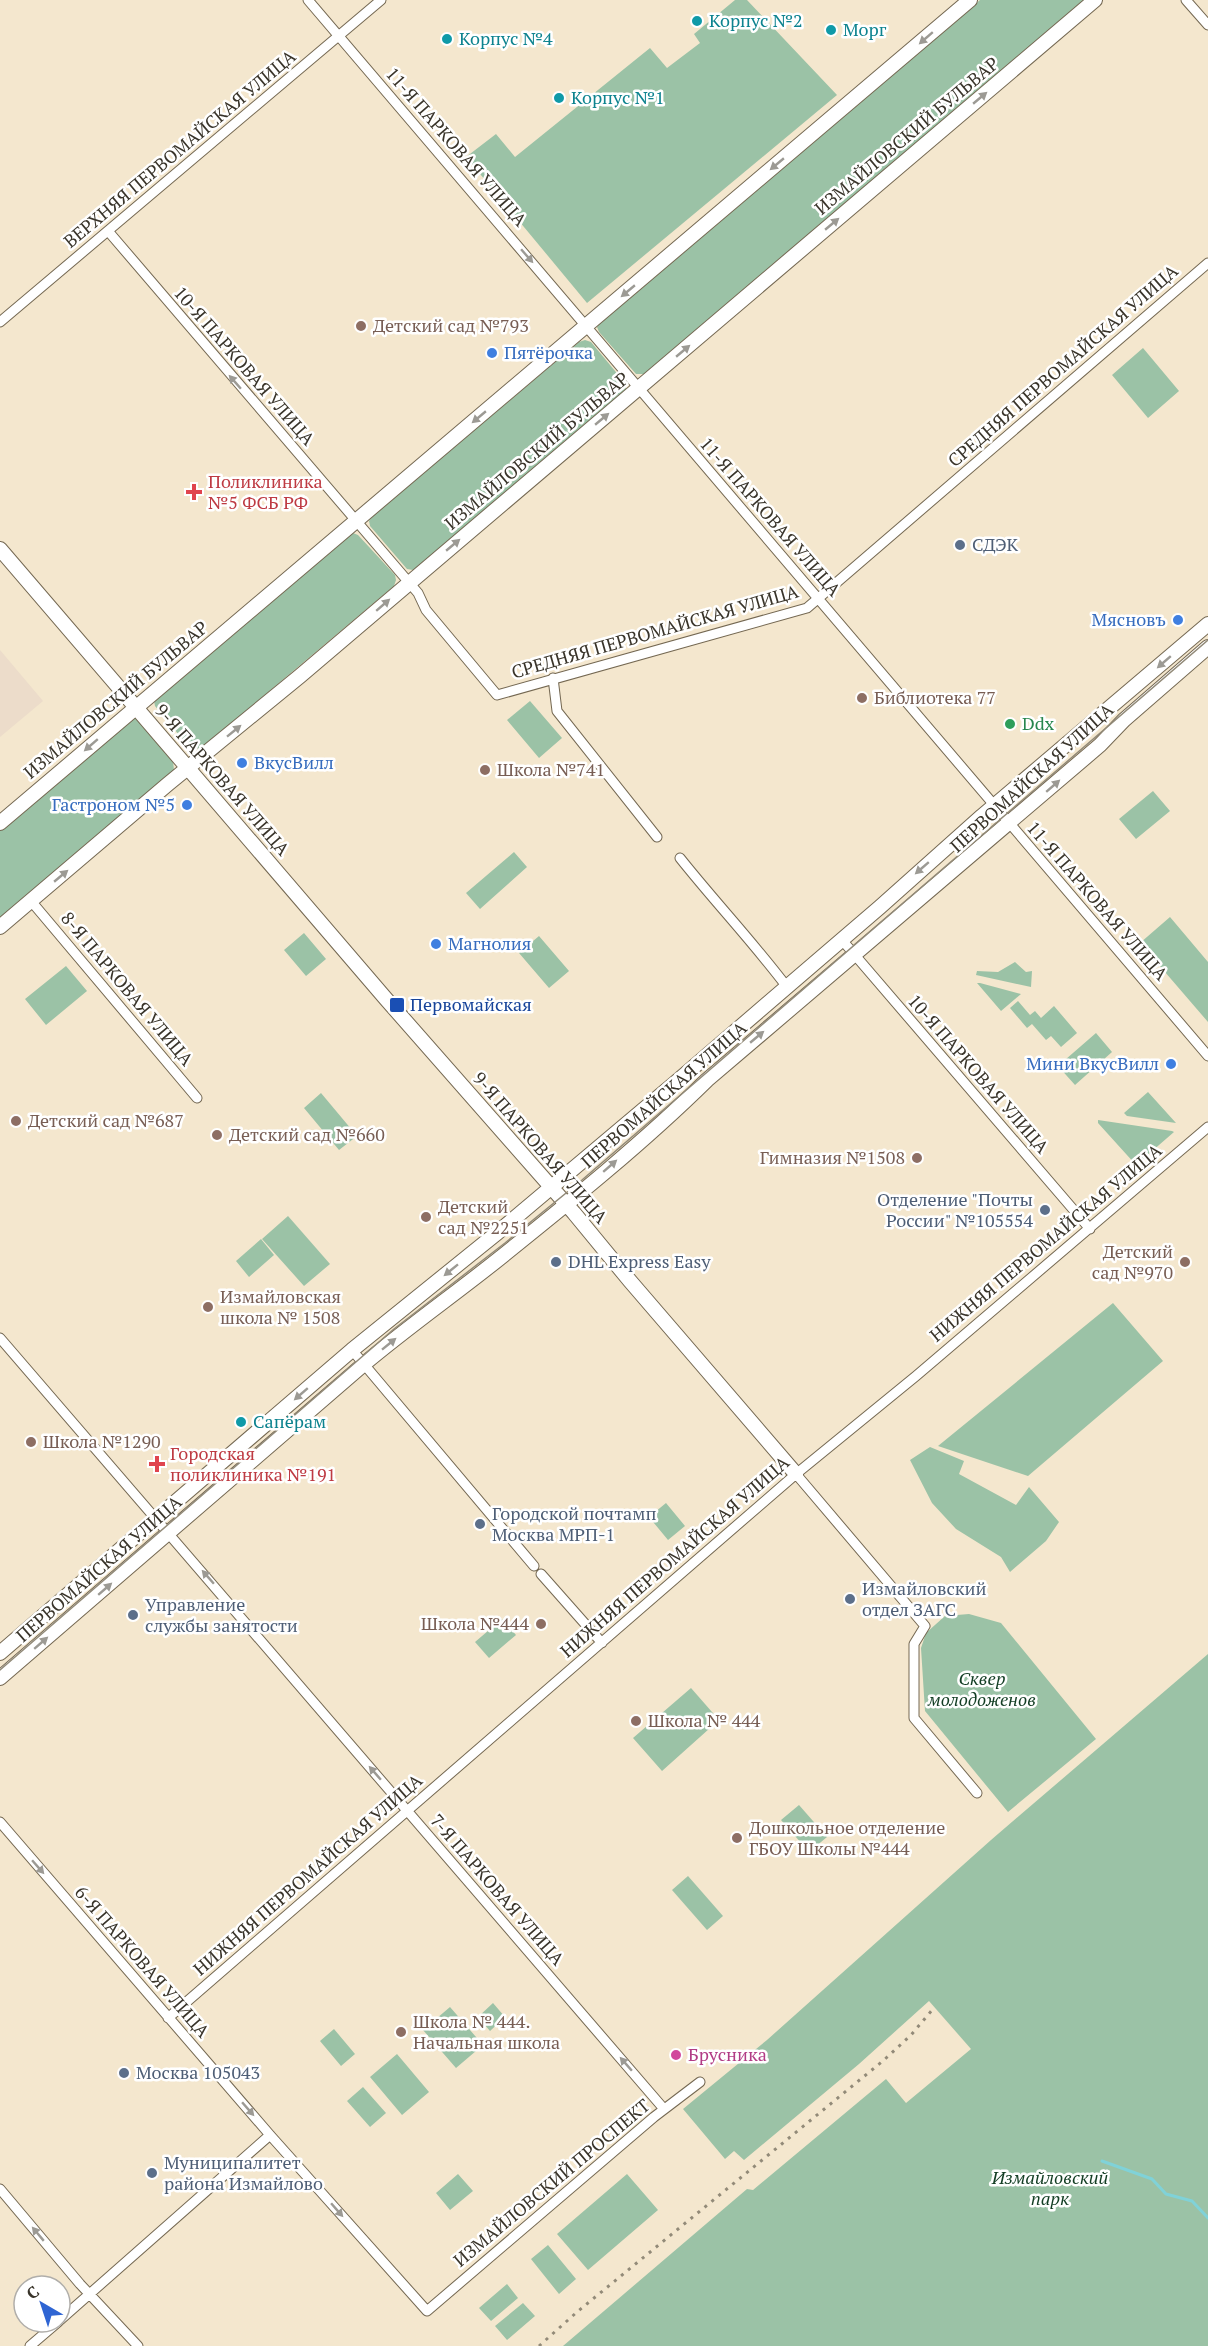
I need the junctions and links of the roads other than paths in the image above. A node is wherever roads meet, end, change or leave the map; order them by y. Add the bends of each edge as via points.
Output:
1 (308, 0) edge
2 (381, 0) edge
3 (970, 0) edge
4 (1095, 0) edge
5 (1186, 0) edge
6 (1208, 25) edge
7 (339, 36) junction
8 (108, 231) junction
9 (1208, 263) edge
10 (0, 322) edge
11 (586, 326) junction
12 (639, 388) junction
13 (356, 521) junction
14 (0, 549) edge
15 (409, 582) junction
16 (818, 599) junction
17 (1208, 624) edge
18 (1208, 647) edge
19 (553, 678) junction
20 (135, 707) junction
21 (188, 768) junction
22 (994, 807) junction
23 (0, 823) edge
24 (1008, 824) junction
25 (657, 837) dead end
26 (680, 858) dead end
27 (32, 901) junction
28 (0, 927) edge
29 (842, 940) junction
30 (853, 954) junction
31 (787, 987) junction
32 (1208, 1056) edge
33 (197, 1098) dead end
34 (1208, 1127) edge
35 (552, 1187) junction
36 (566, 1203) junction
37 (1090, 1229) junction
38 (0, 1338) edge
39 (352, 1350) junction
40 (364, 1364) junction
41 (796, 1474) junction
42 (156, 1518) junction
43 (170, 1533) junction
44 (534, 1566) dead end
45 (541, 1574) dead end
46 (603, 1643) junction
47 (0, 1653) edge
48 (0, 1678) edge
49 (977, 1793) dead end
50 (407, 1811) junction
51 (0, 1822) edge
52 (168, 2018) junction
53 (700, 2082) dead end
54 (664, 2109) junction
55 (270, 2135) junction
56 (0, 2189) edge
57 (90, 2294) junction
58 (72, 2310) edge
59 (427, 2311) joint
60 (44, 2334) edge
61 (30, 2346) edge
62 (138, 2346) edge

1 - 7 street, 11-Я ПАРКОВАЯ УЛИЦА
2 - 7 street, ВЕРХНЯЯ ПЕРВОМАЙСКАЯ УЛИЦА
3 -> 11 main road, ИЗМАЙЛОВСКИЙ БУЛЬВАР
12 -> 4 main road, ИЗМАЙЛОВСКИЙ БУЛЬВАР
5 - 6 street
7 - 8 street, ВЕРХНЯЯ ПЕРВОМАЙСКАЯ УЛИЦА
7 -> 11 street, 11-Я ПАРКОВАЯ УЛИЦА
8 - 10 street, ВЕРХНЯЯ ПЕРВОМАЙСКАЯ УЛИЦА
13 -> 8 street, 10-Я ПАРКОВАЯ УЛИЦА
9 - 16 street, СРЕДНЯЯ ПЕРВОМАЙСКАЯ УЛИЦА
11 - 12 street, 11-Я ПАРКОВАЯ УЛИЦА
11 -> 13 main road, ИЗМАЙЛОВСКИЙ БУЛЬВАР
15 -> 12 main road, ИЗМАЙЛОВСКИЙ БУЛЬВАР
12 - 16 street, 11-Я ПАРКОВАЯ УЛИЦА
13 - 15 street, СРЕДНЯЯ ПЕРВОМАЙСКАЯ УЛИЦА
13 - 20 main road, ИЗМАЙЛОВСКИЙ БУЛЬВАР
14 - 20 main road, 9-Я ПАРКОВАЯ УЛИЦА
15 - 19 street, СРЕДНЯЯ ПЕРВОМАЙСКАЯ УЛИЦА via 426,610 497,695
21 -> 15 main road, ИЗМАЙЛОВСКИЙ БУЛЬВАР
16 - 19 street, СРЕДНЯЯ ПЕРВОМАЙСКАЯ УЛИЦА via 807,608
16 - 22 street, 11-Я ПАРКОВАЯ УЛИЦА
17 -> 22 main road, ПЕРВОМАЙСКАЯ УЛИЦА
24 -> 18 main road, ПЕРВОМАЙСКАЯ УЛИЦА
19 - 25 street via 556,711
20 - 21 main road, 9-Я ПАРКОВАЯ УЛИЦА
20 -> 23 main road, ИЗМАЙЛОВСКИЙ БУЛЬВАР
27 -> 21 main road, ИЗМАЙЛОВСКИЙ БУЛЬВАР
21 - 35 main road, 9-Я ПАРКОВАЯ УЛИЦА
22 - 24 street, 11-Я ПАРКОВАЯ УЛИЦА
22 -> 29 main road, ПЕРВОМАЙСКАЯ УЛИЦА
24 - 30 main road, ПЕРВОМАЙСКАЯ УЛИЦА
24 - 32 street, 11-Я ПАРКОВАЯ УЛИЦА
26 - 31 street
27 - 28 main road, ИЗМАЙЛОВСКИЙ БУЛЬВАР
27 - 33 street, 8-Я ПАРКОВАЯ УЛИЦА
29 - 30 street, 10-Я ПАРКОВАЯ УЛИЦА
29 - 31 main road, ПЕРВОМАЙСКАЯ УЛИЦА
36 -> 30 main road, ПЕРВОМАЙСКАЯ УЛИЦА
30 - 37 street, 10-Я ПАРКОВАЯ УЛИЦА
31 - 35 main road, ПЕРВОМАЙСКАЯ УЛИЦА
34 - 37 street, НИЖНЯЯ ПЕРВОМАЙСКАЯ УЛИЦА
35 - 36 main road, 9-Я ПАРКОВАЯ УЛИЦА
35 -> 39 main road, ПЕРВОМАЙСКАЯ УЛИЦА
40 -> 36 main road, ПЕРВОМАЙСКАЯ УЛИЦА
36 - 41 main road, 9-Я ПАРКОВАЯ УЛИЦА
37 - 41 street, НИЖНЯЯ ПЕРВОМАЙСКАЯ УЛИЦА
38 - 42 street, 7-Я ПАРКОВАЯ УЛИЦА
39 - 40 street
39 -> 42 main road, ПЕРВОМАЙСКАЯ УЛИЦА
40 - 43 main road, ПЕРВОМАЙСКАЯ УЛИЦА
40 - 44 street
41 - 46 street, НИЖНЯЯ ПЕРВОМАЙСКАЯ УЛИЦА
41 - 49 street, 9-Я ПАРКОВАЯ УЛИЦА via 925,1626 914,1644 914,1718
42 - 43 street, 7-Я ПАРКОВАЯ УЛИЦА
42 - 47 main road, ПЕРВОМАЙСКАЯ УЛИЦА
48 -> 43 main road, ПЕРВОМАЙСКАЯ УЛИЦА
50 -> 43 street, 7-Я ПАРКОВАЯ УЛИЦА
45 - 46 street
46 - 50 street, НИЖНЯЯ ПЕРВОМАЙСКАЯ УЛИЦА
50 - 52 street, НИЖНЯЯ ПЕРВОМАЙСКАЯ УЛИЦА
54 -> 50 street, 7-Я ПАРКОВАЯ УЛИЦА
51 -> 52 street, 6-Я ПАРКОВАЯ УЛИЦА
52 -> 55 street, 6-Я ПАРКОВАЯ УЛИЦА
53 - 54 street, ИЗМАЙЛОВСКИЙ ПРОСПЕКТ
54 - 59 street, ИЗМАЙЛОВСКИЙ ПРОСПЕКТ
55 - 57 street
55 -> 59 street, 6-Я ПАРКОВАЯ УЛИЦА
57 -> 56 street
57 - 58 street
57 - 62 street
60 - 61 street

